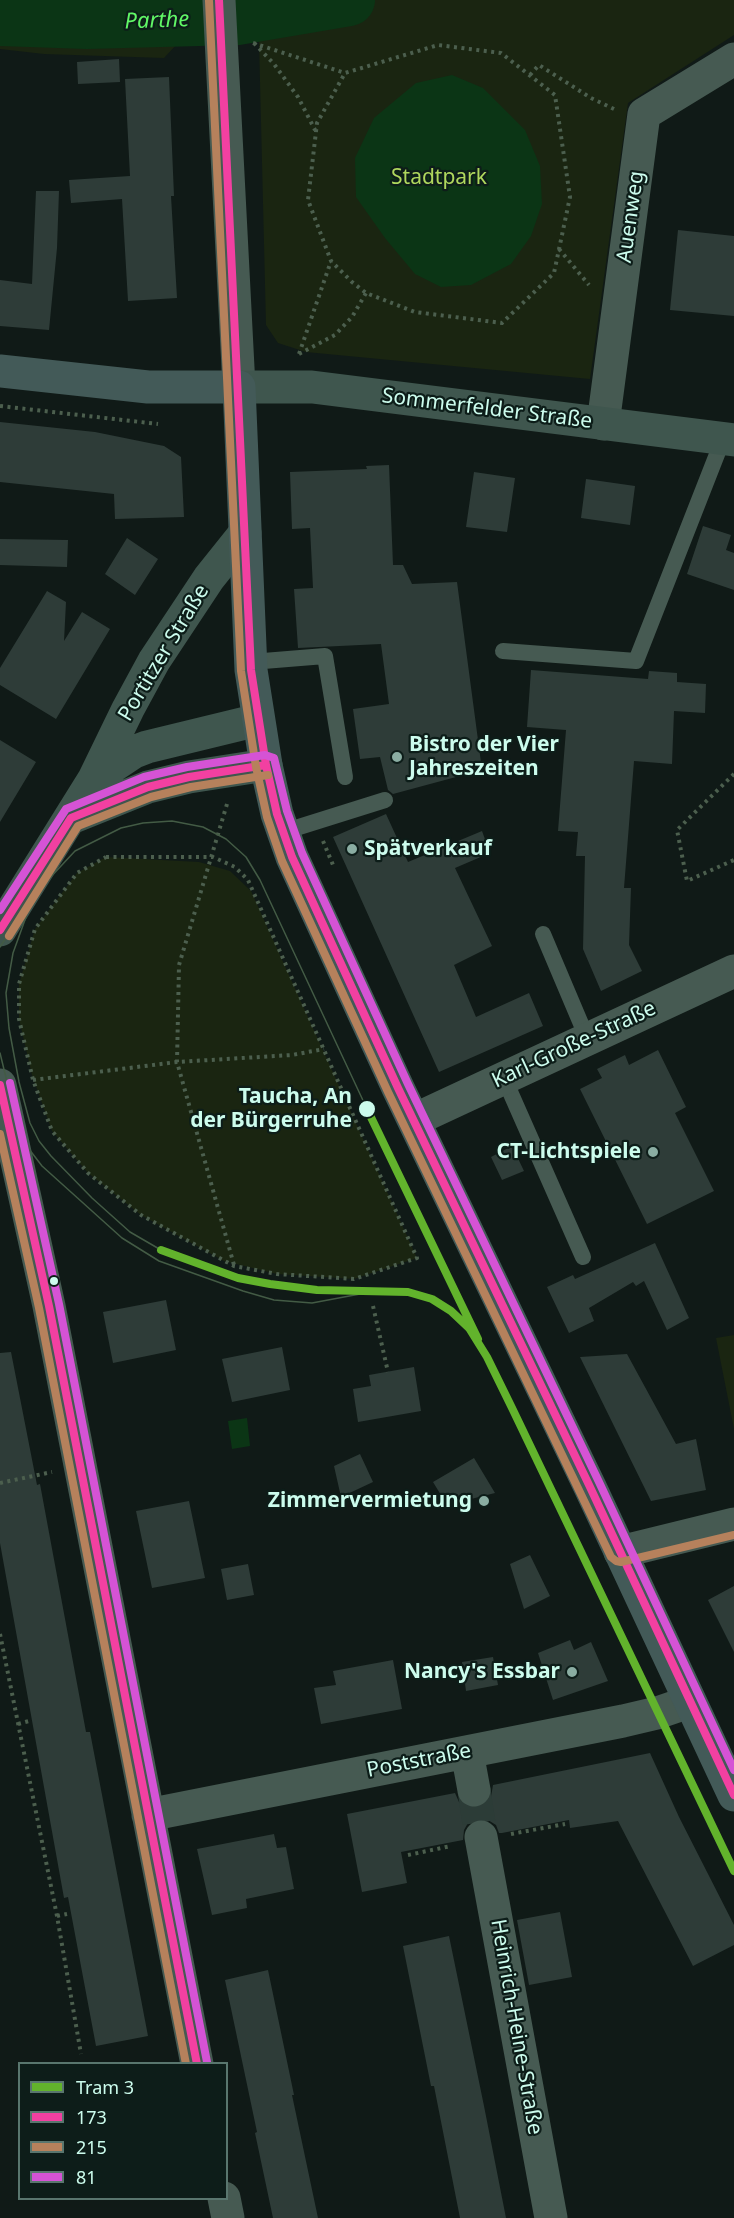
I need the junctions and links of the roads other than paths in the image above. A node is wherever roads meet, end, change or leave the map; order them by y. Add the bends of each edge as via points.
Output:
1 (219, 0) edge
2 (734, 58) edge
3 (0, 371) edge
4 (239, 387) junction
5 (603, 424) junction
6 (728, 439) edge
7 (245, 533) junction
8 (502, 651) dead end
9 (251, 662) junction
10 (258, 720) junction
11 (266, 765) junction
12 (345, 777) dead end
13 (94, 779) junction
14 (386, 800) dead end
15 (71, 818) junction
16 (283, 832) junction
17 (0, 930) edge
18 (543, 934) dead end
19 (734, 971) edge
20 (587, 1038) junction
21 (504, 1077) junction
22 (8, 1096) edge
23 (414, 1120) junction
24 (583, 1257) dead end
25 (734, 1524) edge
26 (620, 1552) junction
27 (689, 1702) junction
28 (467, 1752) junction
29 (474, 1790) tunnel mouth
30 (734, 1795) edge
31 (148, 1815) junction
32 (483, 1839) tunnel mouth
33 (197, 2062) edge
34 (224, 2200) edge
35 (228, 2218) edge
36 (551, 2218) edge

1 - 4 street
2 - 5 street, Auenweg via 644,114
3 - 4 main road via 148,387
4 - 5 main road, Sommerfelder Straße via 297,386
4 - 7 main road
5 - 6 main road, Sommerfelder Straße
6 - 8 lane via 636,661
7 - 9 main road
7 - 13 main road, Portitzer Straße via 209,578 154,661
9 - 10 main road
9 - 12 lane via 325,656
10 - 11 main road
10 - 13 main road, Portitzer Straße via 141,750
11 - 15 main road via 148,787
11 - 16 main road
13 - 15 main road, Portitzer Straße
14 - 16 lane
15 - 17 main road, Portitzer Straße
16 - 23 main road
18 - 20 lane
19 - 20 street, Karl-Große-Straße
20 - 21 street, Karl-Große-Straße
21 - 23 street, Karl-Große-Straße
21 - 24 lane
22 - 31 street
23 - 26 main road
25 - 26 street
26 - 27 main road
27 - 28 street, Poststraße via 622,1721
27 - 30 main road
28 - 29 street
28 - 31 street, Poststraße
31 - 33 street
32 - 36 street, Heinrich-Heine-Straße
34 - 35 street

